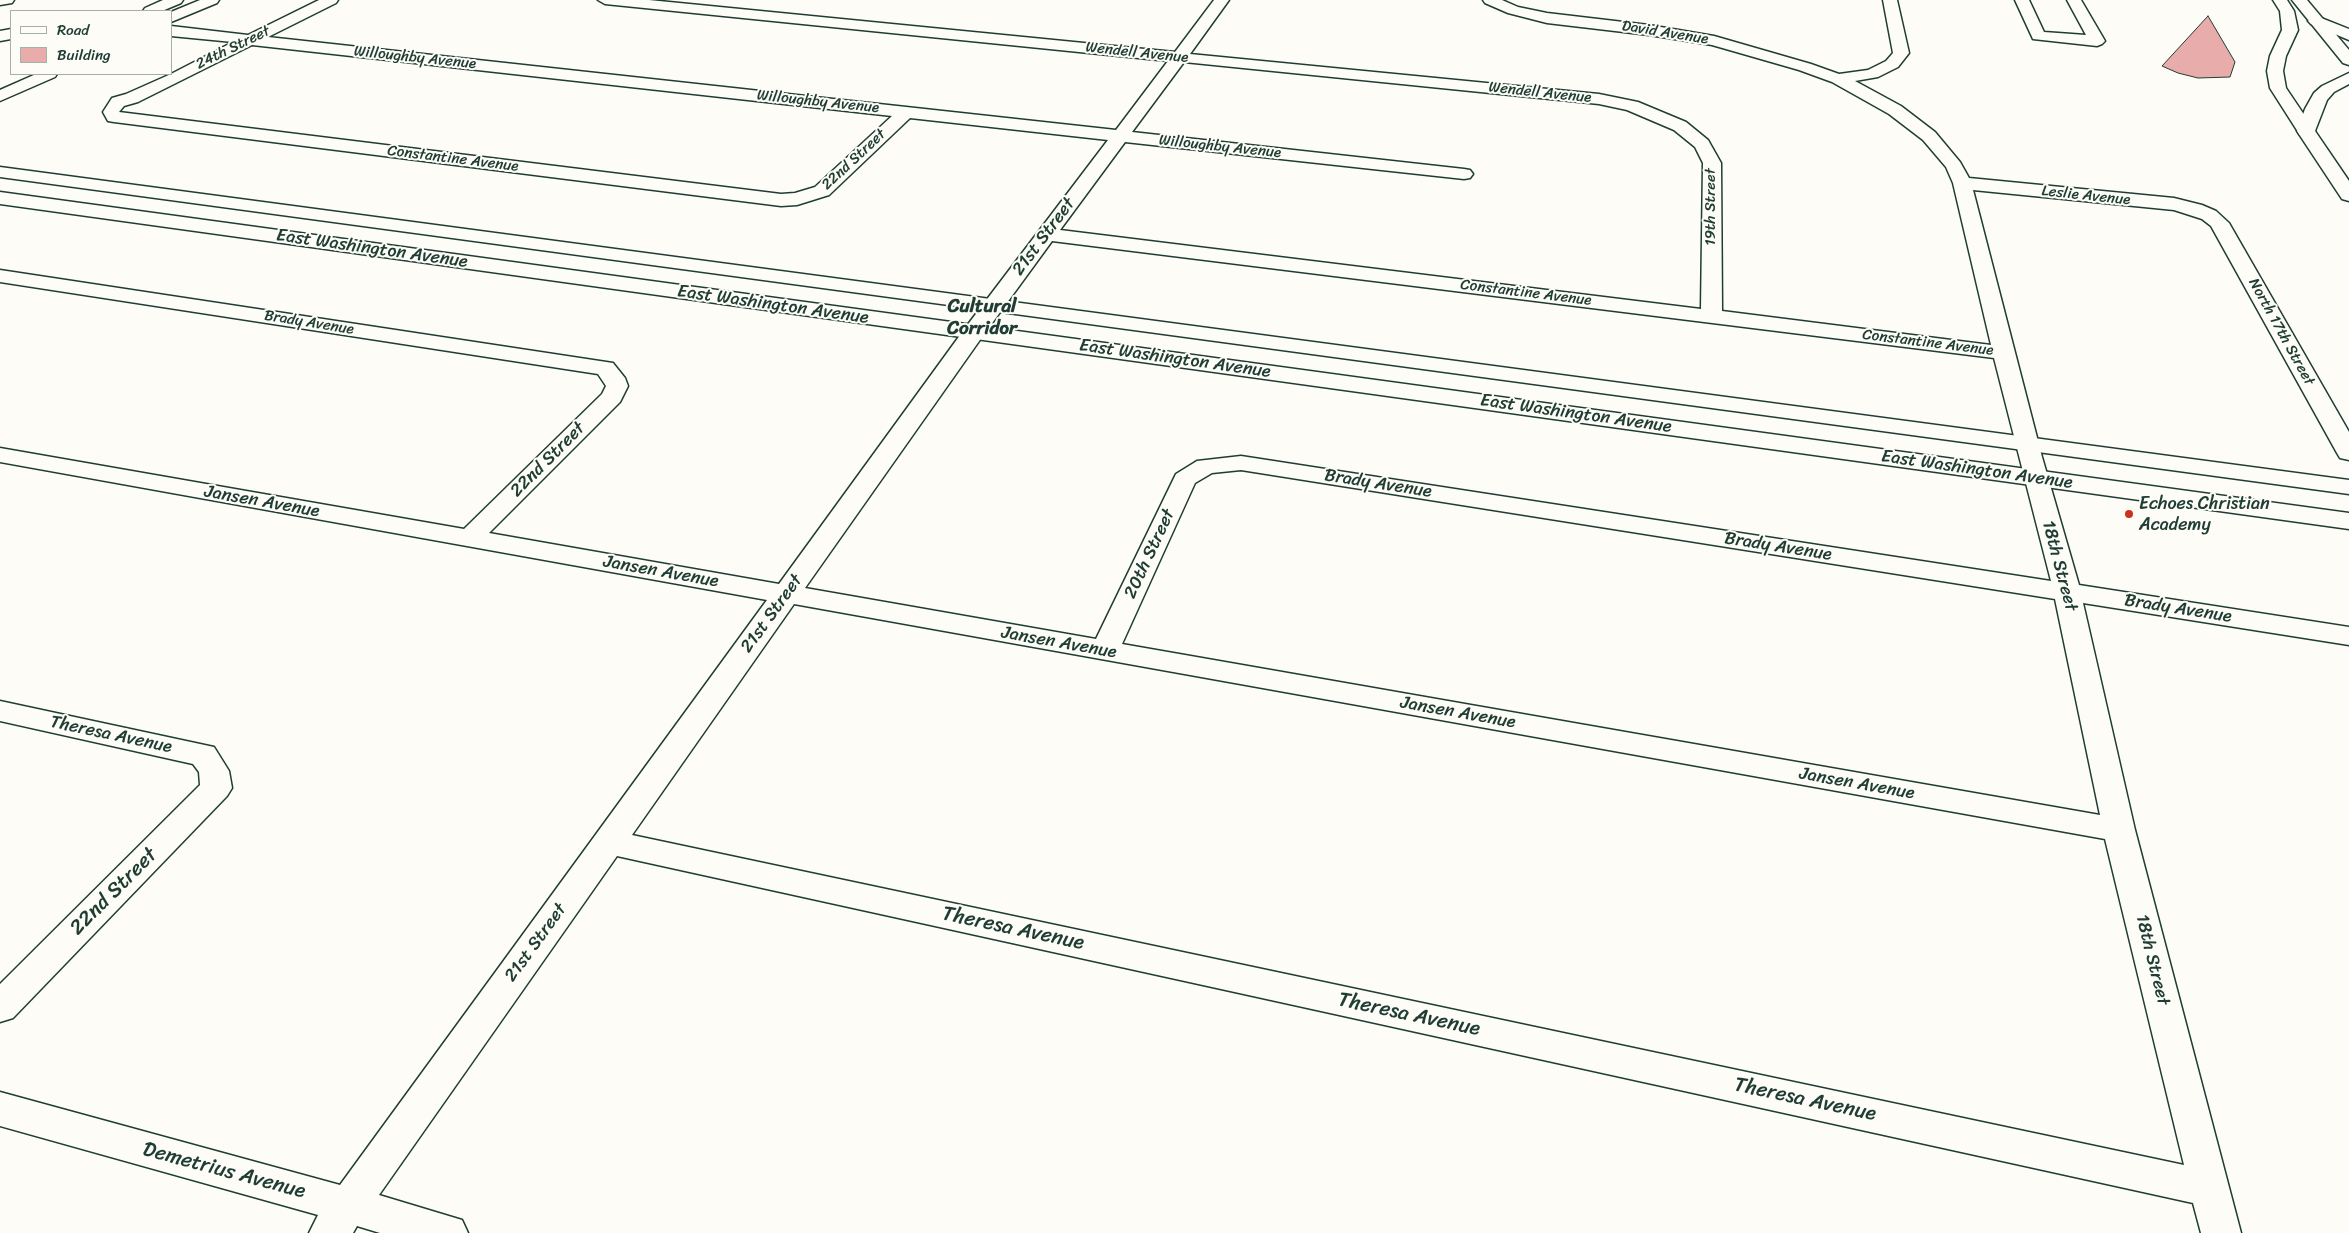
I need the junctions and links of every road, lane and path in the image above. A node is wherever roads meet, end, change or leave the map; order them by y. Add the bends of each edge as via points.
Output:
1 (8, 0) edge
2 (177, 0) edge
3 (212, 0) edge
4 (331, 0) edge
5 (605, 0) edge
6 (1222, 0) edge
7 (1490, 0) edge
8 (1890, 0) edge
9 (2022, 0) edge
10 (2074, 0) edge
11 (2280, 0) edge
12 (2299, 0) edge
13 (0, 1) edge
14 (152, 10) edge
15 (172, 11) edge
16 (172, 18) edge
17 (2316, 21) junction
18 (172, 31) edge
19 (2349, 35) edge
20 (250, 40) junction
21 (1179, 57) junction
22 (2349, 60) edge
23 (47, 75) edge
24 (2349, 78) edge
25 (1838, 79) junction
26 (0, 96) edge
27 (111, 112) joint
28 (906, 112) junction
29 (1666, 119) joint
30 (2306, 131) junction
31 (1120, 136) junction
32 (0, 172) edge
33 (1464, 174) dead end
34 (1962, 183) junction
35 (2349, 195) edge
36 (0, 198) edge
37 (797, 199) joint
38 (2209, 215) joint
39 (1047, 234) junction
40 (0, 276) edge
41 (1711, 316) junction
42 (984, 319) junction
43 (2005, 353) junction
44 (614, 378) joint
45 (2349, 452) edge
46 (0, 455) edge
47 (2031, 459) junction
48 (1206, 466) joint
49 (2349, 487) edge
50 (2150, 493) junction
51 (2349, 502) edge
52 (2349, 521) edge
53 (469, 538) junction
54 (2067, 592) junction
55 (786, 594) junction
56 (2349, 636) edge
57 (1105, 651) junction
58 (0, 711) edge
59 (214, 771) joint
60 (2119, 830) junction
61 (609, 842) junction
62 (0, 1007) edge
63 (0, 1110) edge
64 (2209, 1188) junction
65 (339, 1219) edge
66 (448, 1233) edge
67 (2221, 1233) edge

1 - 13 street
2 - 14 street
2 - 15 street
3 - 16 street
4 - 20 street, 24th Street
5 - 21 street, Wendell Avenue
6 - 21 street, 21st Street
7 - 25 street, David Avenue via 1513,10 1547,18 1714,41 1805,66
8 - 25 street via 1901,53 1892,64 1872,74
9 - 10 street via 2038,36 2097,41
11 - 30 street via 2287,11 2290,30 2278,56 2275,71 2278,88
12 - 17 street
17 - 19 street
17 - 22 street
18 - 20 street, Willoughby Avenue
20 - 27 street, 24th Street via 118,102
20 - 28 street, Willoughby Avenue
21 - 29 street, Wendell Avenue via 1598,99 1632,106
21 - 31 street, 21st Street
23 - 26 street
24 - 30 street via 2320,97
25 - 34 street, 18th Street via 1895,110 1929,136 1954,166
27 - 37 street, Constantine Avenue via 114,116 153,122 782,200
28 - 31 street, Willoughby Avenue
28 - 37 street, 22nd Street via 822,191
29 - 41 street, 19th Street via 1702,144 1712,163
30 - 35 street
31 - 33 street, Willoughby Avenue
31 - 39 street, 21st Street
32 - 42 street, East Washington Avenue
34 - 38 street, Leslie Avenue via 2174,204
34 - 43 street, 18th Street
36 - 42 street, East Washington Avenue via 647,287 693,286 932,308
38 - 45 street, North 17th Street via 2219,222
39 - 41 street, Constantine Avenue
39 - 42 street, 21st Street
40 - 44 street, Brady Avenue via 605,368
41 - 43 street, Constantine Avenue
42 - 47 street, East Washington Avenue via 1575,414
42 - 47 street, East Washington Avenue via 1032,329 1198,344 1333,350
42 - 55 street, 21st Street
43 - 47 street, 18th Street
44 - 53 street, 22nd Street via 617,386 612,397
46 - 53 street, Jansen Avenue
47 - 49 street, East Washington Avenue
47 - 50 street, East Washington Avenue
47 - 54 street, 18th Street
48 - 54 street, Brady Avenue via 1241,463
48 - 57 street, 20th Street via 1185,479
50 - 51 street via 2247,490
50 - 52 street, East Washington Avenue
53 - 55 street, Jansen Avenue
54 - 56 street, Brady Avenue
54 - 60 street, 18th Street
55 - 57 street, Jansen Avenue
55 - 61 street, 21st Street
57 - 60 street, Jansen Avenue
58 - 59 street, Theresa Avenue via 203,755
59 - 62 street, 22nd Street via 216,788
60 - 64 street, 18th Street
61 - 64 street, Theresa Avenue
61 - 65 street, 21st Street
63 - 65 street, Demetrius Avenue
64 - 67 street, 18th Street
65 - 66 street, Demetrius Avenue

